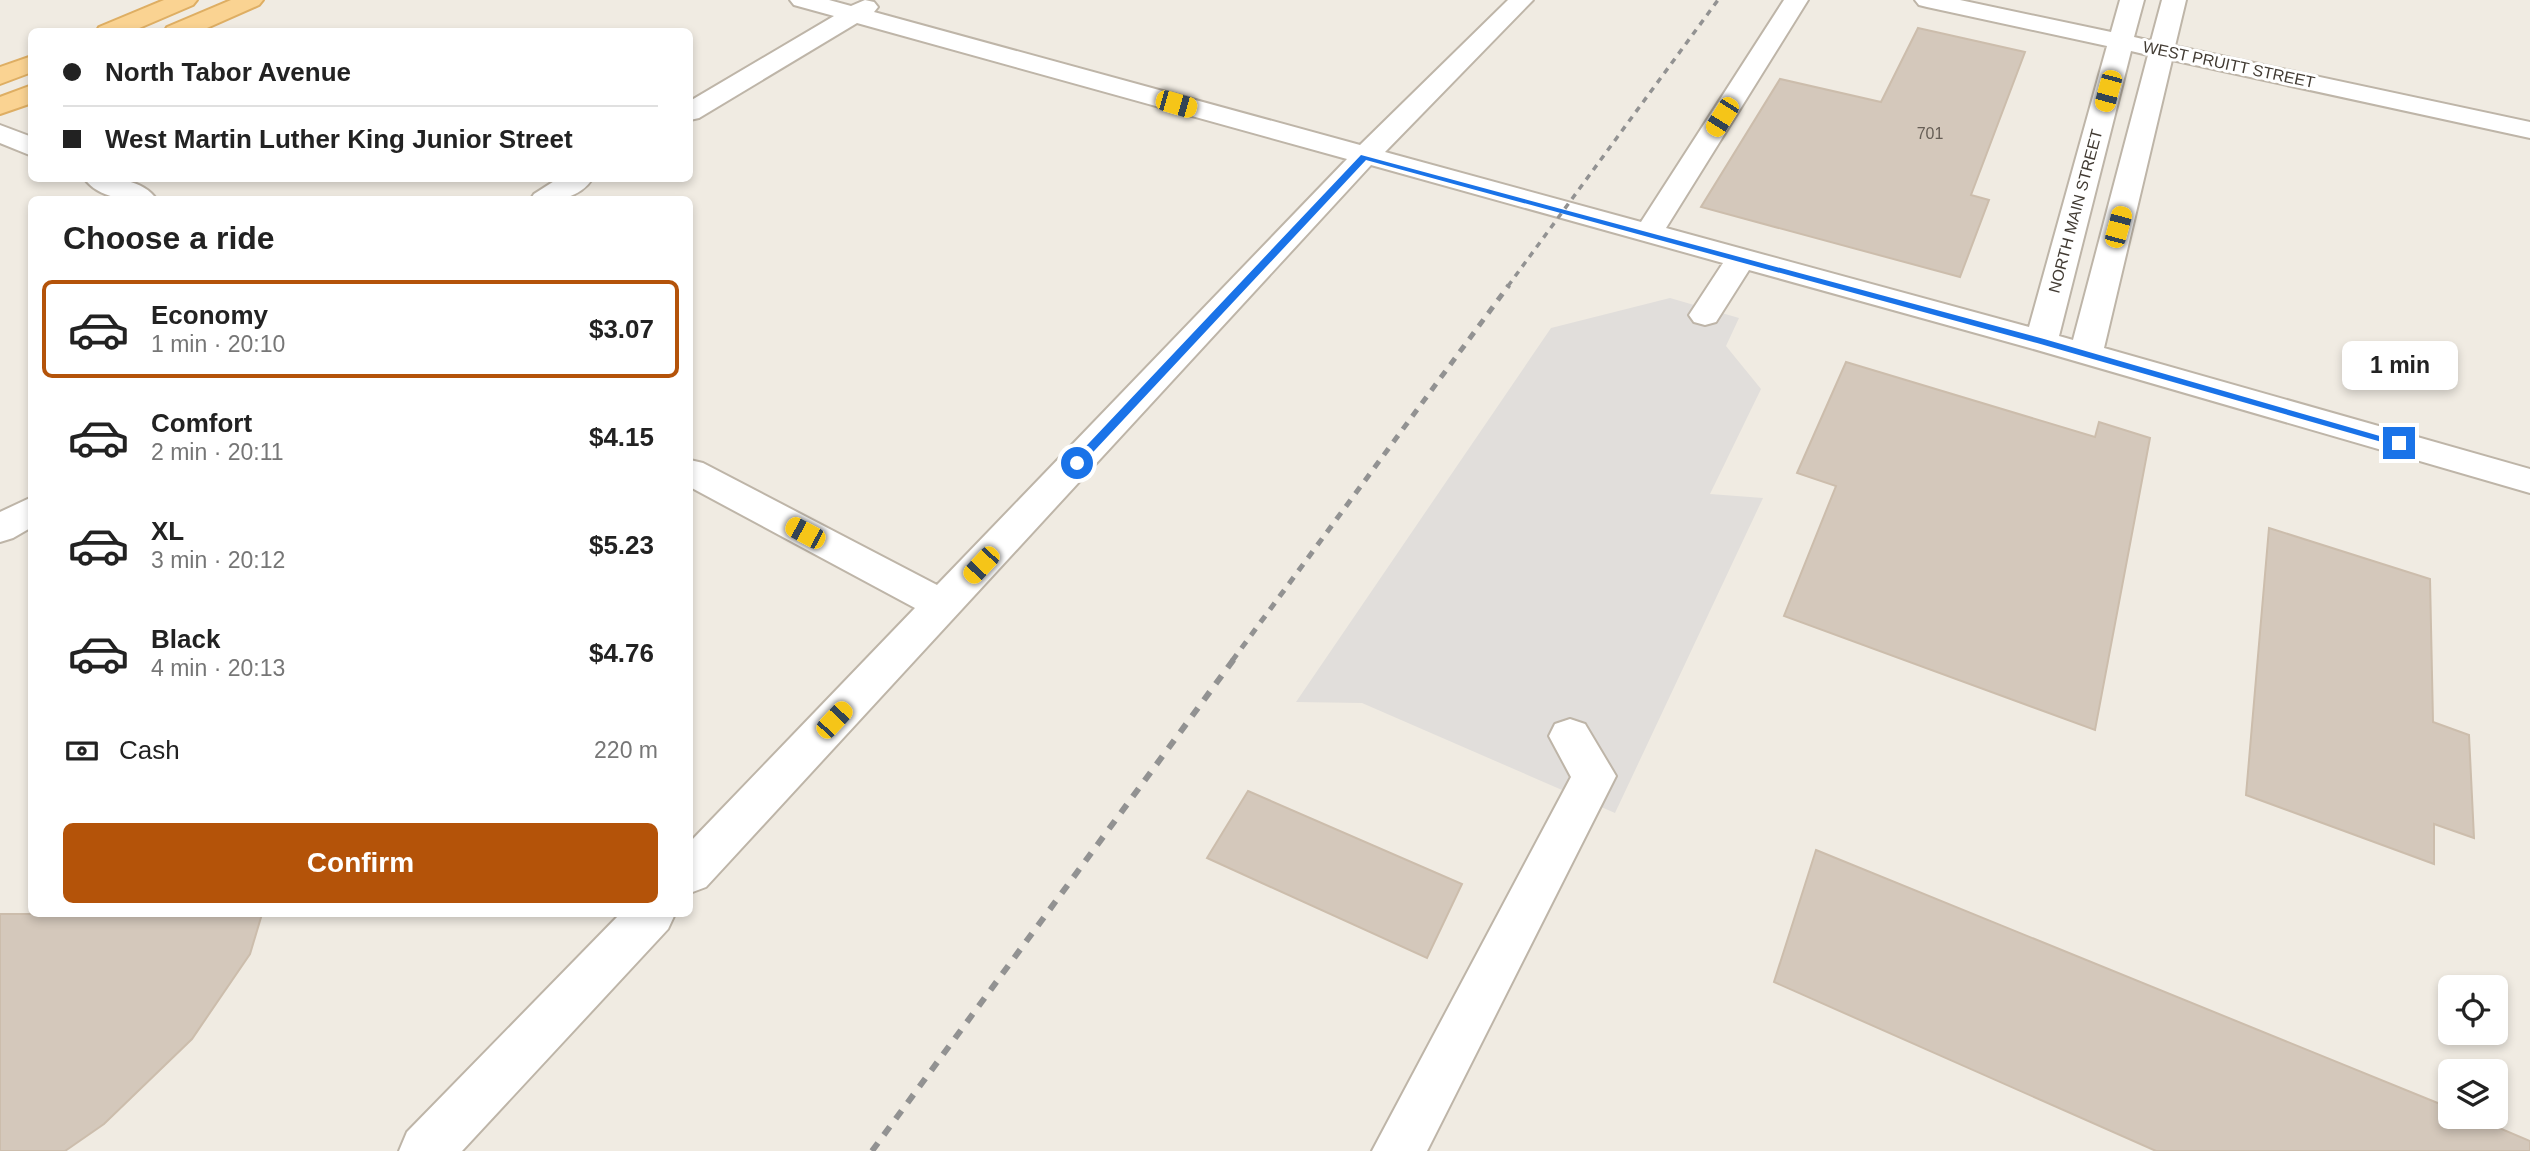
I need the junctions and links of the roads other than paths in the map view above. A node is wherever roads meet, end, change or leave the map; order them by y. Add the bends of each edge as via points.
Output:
1 (185, 0) edge
2 (251, 0) edge
3 (802, 0) edge
4 (1521, 0) edge
5 (1796, 0) edge
6 (1927, 0) edge
7 (2132, 0) edge
8 (2174, 0) edge
9 (865, 7) edge
10 (118, 28) edge
11 (185, 28) edge
12 (2121, 41) junction
13 (2164, 50) junction
14 (28, 65) edge
15 (0, 76) edge
16 (28, 95) edge
17 (0, 106) edge
18 (693, 110) edge
19 (2530, 130) edge
20 (0, 133) edge
21 (28, 146) edge
22 (1364, 157) junction
23 (106, 182) edge
24 (573, 182) edge
25 (135, 196) edge
26 (550, 196) edge
27 (1648, 233) junction
28 (1741, 259) junction
29 (1705, 315) dead end
30 (2041, 341) junction
31 (2086, 354) junction
32 (693, 474) edge
33 (2530, 481) edge
34 (28, 512) edge
35 (0, 529) edge
36 (943, 605) junction
37 (1570, 736) dead end
38 (693, 870) edge
39 (648, 917) edge
40 (426, 1151) edge
41 (1399, 1151) edge

1 - 10 main road
2 - 11 main road
3 - 9 street
4 - 22 street
5 - 27 street
6 - 12 street, WEST PRUITT STREET
7 - 12 street, NORTH MAIN STREET
8 - 13 street
9 - 18 street
9 - 22 street
12 - 13 street, WEST PRUITT STREET
12 - 30 street, NORTH MAIN STREET
13 - 19 street, WEST PRUITT STREET
13 - 31 street
14 - 15 main road
16 - 17 main road
20 - 21 street
22 - 27 street
22 - 36 street
23 - 25 street
24 - 26 street
27 - 28 street
28 - 29 street
28 - 30 street
30 - 31 street
31 - 33 street
32 - 36 street
34 - 35 street
36 - 38 street
37 - 41 street via 1594,776
39 - 40 street

